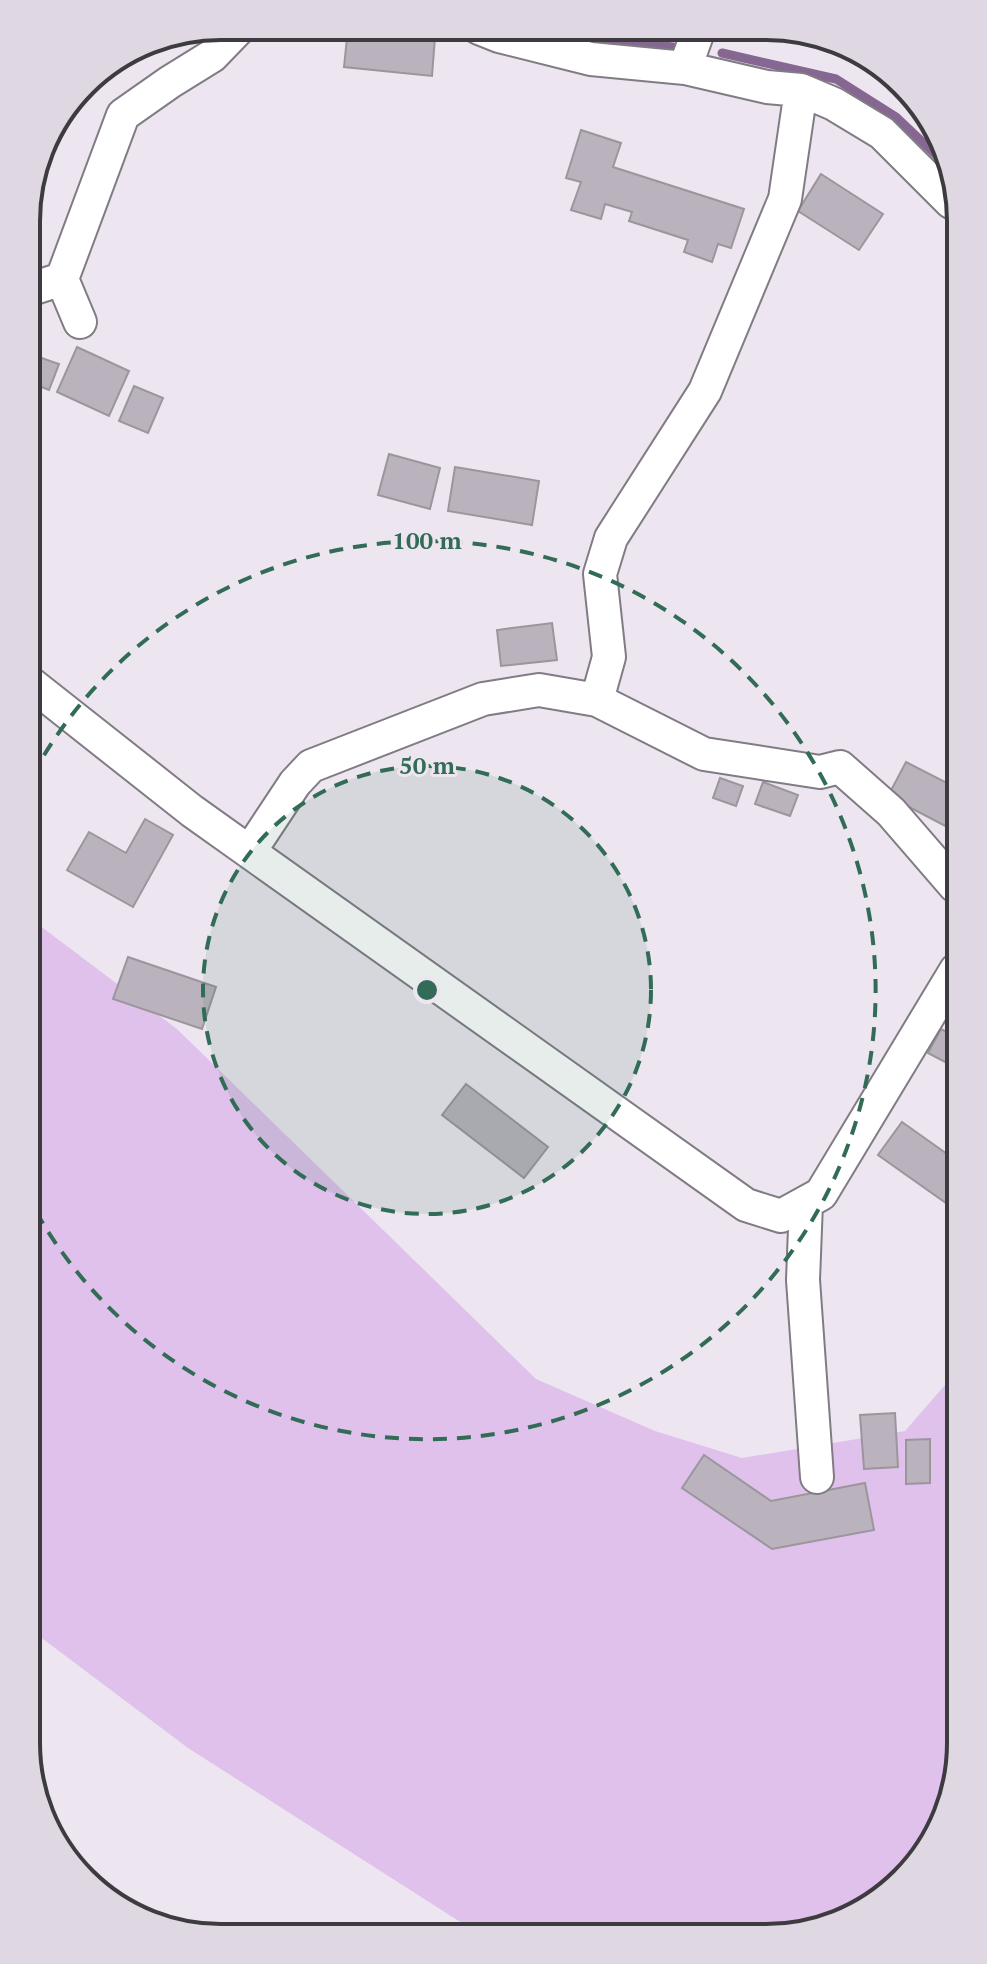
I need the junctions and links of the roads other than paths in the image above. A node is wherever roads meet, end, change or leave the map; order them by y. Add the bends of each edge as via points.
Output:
1 (227, 40) edge
2 (515, 40) edge
3 (695, 40) edge
4 (685, 68) junction
5 (801, 90) junction
6 (945, 196) edge
7 (62, 279) junction
8 (40, 286) edge
9 (80, 322) dead end
10 (40, 691) edge
11 (597, 700) junction
12 (250, 851) junction
13 (947, 877) edge
14 (947, 985) edge
15 (806, 1203) junction
16 (817, 1477) dead end

1 - 7 street via 123,115
2 - 4 street via 591,59
3 - 4 street
4 - 5 street
5 - 6 street via 882,133
5 - 11 street via 785,199 705,391 611,538 600,574 609,657
7 - 8 street
7 - 9 street
10 - 12 street
11 - 12 street via 539,690 483,699 311,766
11 - 13 street via 704,754 820,772 840,767 891,812
12 - 15 street via 746,1205 781,1216
14 - 15 street via 821,1194
15 - 16 street via 803,1280

